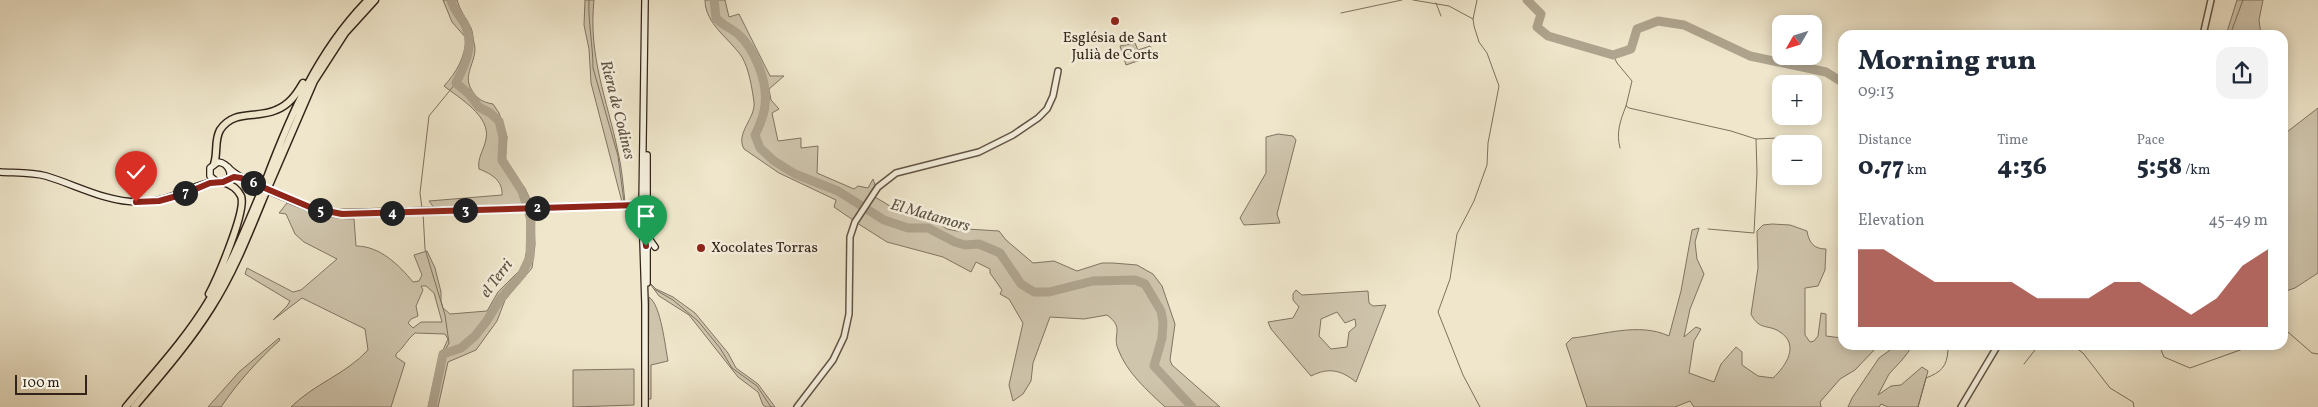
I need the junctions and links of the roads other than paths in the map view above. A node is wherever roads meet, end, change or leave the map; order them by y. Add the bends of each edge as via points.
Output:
1 (368, 0) edge
2 (374, 0) edge
3 (645, 0) edge
4 (2211, 0) edge
5 (2203, 30) edge
6 (1058, 72) dead end
7 (312, 73) junction
8 (645, 118) junction
9 (214, 164) junction
10 (647, 166) junction
11 (228, 167) junction
12 (0, 172) edge
13 (209, 174) junction
14 (241, 178) junction
15 (222, 181) junction
16 (268, 182) junction
17 (200, 186) junction
18 (263, 193) junction
19 (641, 205) junction
20 (646, 228) junction
21 (650, 247) junction
22 (644, 273) junction
23 (645, 304) junction
24 (203, 310) junction
25 (1995, 350) edge
26 (126, 407) edge
27 (134, 407) edge
28 (645, 407) edge
29 (797, 407) edge
30 (1961, 407) edge

1 - 7 highway
2 - 16 highway via 345,33 319,72
3 - 8 main road
4 - 5 street
6 - 29 street via 1047,109 1013,135 979,152 896,173 875,190 855,222 849,240 849,314 844,337 833,360
7 - 9 highway via 284,106 270,112 237,116 225,124 216,139
7 - 16 highway via 289,122
8 - 10 main road
8 - 19 main road
9 - 11 main road via 221,162
9 - 13 main road
10 - 19 main road via 645,201
10 - 20 main road
11 - 14 main road
11 - 15 main road via 230,173
12 - 17 main road via 36,174 115,200 136,202 159,201
13 - 15 main road via 212,179
13 - 17 main road
14 - 15 main road
14 - 19 main road via 312,208 330,212
15 - 17 main road
15 - 24 highway via 237,189 242,208
16 - 18 highway, bridge
18 - 24 highway via 228,267
18 - 27 highway via 238,260 211,308
19 - 20 main road
20 - 21 main road
20 - 21 main road
20 - 22 main road
21 - 22 main road
21 - 23 main road
22 - 23 main road
23 - 28 main road
24 - 26 highway
25 - 30 street

